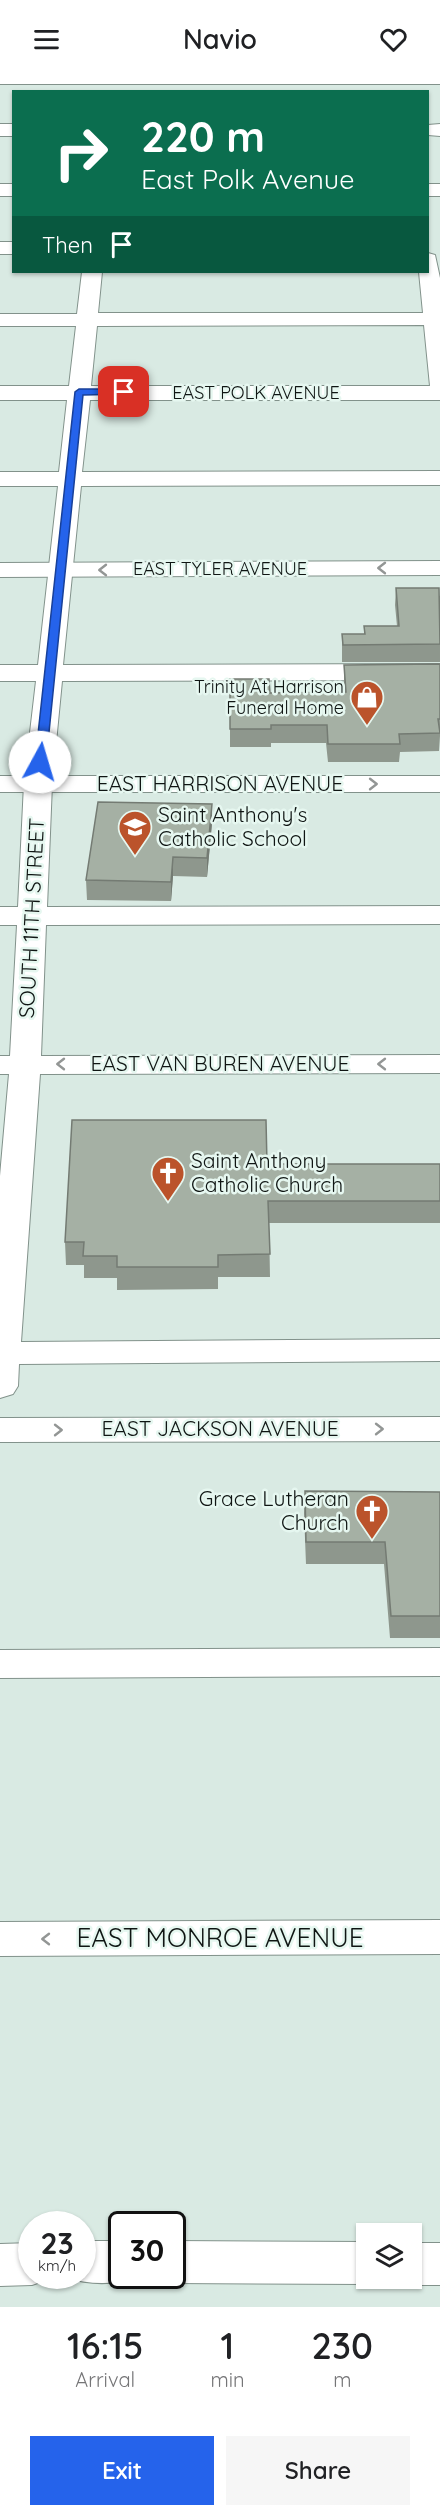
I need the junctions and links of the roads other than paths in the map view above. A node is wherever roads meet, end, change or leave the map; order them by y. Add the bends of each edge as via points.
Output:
1 (0, 79) edge
2 (440, 79) edge
3 (111, 83) edge
4 (429, 266) edge
5 (92, 273) edge
6 (437, 319) edge
7 (0, 320) edge
8 (87, 320) junction
9 (440, 385) edge
10 (79, 392) junction
11 (0, 393) edge
12 (440, 393) edge
13 (440, 478) edge
14 (0, 479) edge
15 (70, 479) junction
16 (440, 568) edge
17 (0, 570) edge
18 (61, 570) junction
19 (440, 672) edge
20 (0, 673) edge
21 (50, 673) junction
22 (0, 784) edge
23 (38, 784) junction
24 (440, 784) edge
25 (440, 915) edge
26 (0, 916) edge
27 (32, 916) junction
28 (440, 1064) edge
29 (13, 1065) edge
30 (6, 1234) edge
31 (440, 1350) edge
32 (1, 1369) edge
33 (440, 1429) edge
34 (0, 1430) edge
35 (440, 1662) edge
36 (0, 1664) edge
37 (440, 1937) edge
38 (0, 1939) edge
39 (186, 2262) edge
40 (356, 2263) edge
41 (18, 2264) edge
42 (422, 2264) edge
43 (440, 2264) edge
44 (0, 2265) edge

1 - 3 street
2 - 3 street
4 - 6 street
5 - 8 street, SOUTH 11TH STREET
6 - 8 street
6 - 9 street
7 - 8 street
8 - 10 street, SOUTH 11TH STREET
10 - 11 street, EAST POLK AVENUE
10 - 12 street, EAST POLK AVENUE
10 - 15 street, SOUTH 11TH STREET
13 - 15 street
14 - 15 street
15 - 18 street, SOUTH 11TH STREET
16 -> 18 street, EAST TYLER AVENUE
17 - 18 street, EAST TYLER AVENUE
18 - 21 street, SOUTH 11TH STREET
19 - 21 street
20 - 21 street
21 - 23 street, SOUTH 11TH STREET
22 - 23 street, EAST HARRISON AVENUE
23 -> 24 street, EAST HARRISON AVENUE
23 - 27 street, SOUTH 11TH STREET
25 - 27 street
26 - 27 street
27 - 29 street, SOUTH 11TH STREET
28 -> 29 street, EAST VAN BUREN AVENUE
29 - 30 street, SOUTH 11TH STREET
30 - 32 street, SOUTH 11TH STREET
31 - 32 street
34 -> 33 street, EAST JACKSON AVENUE
35 - 36 street
37 -> 38 street, EAST MONROE AVENUE
39 - 40 street
41 - 44 street
42 - 43 street

